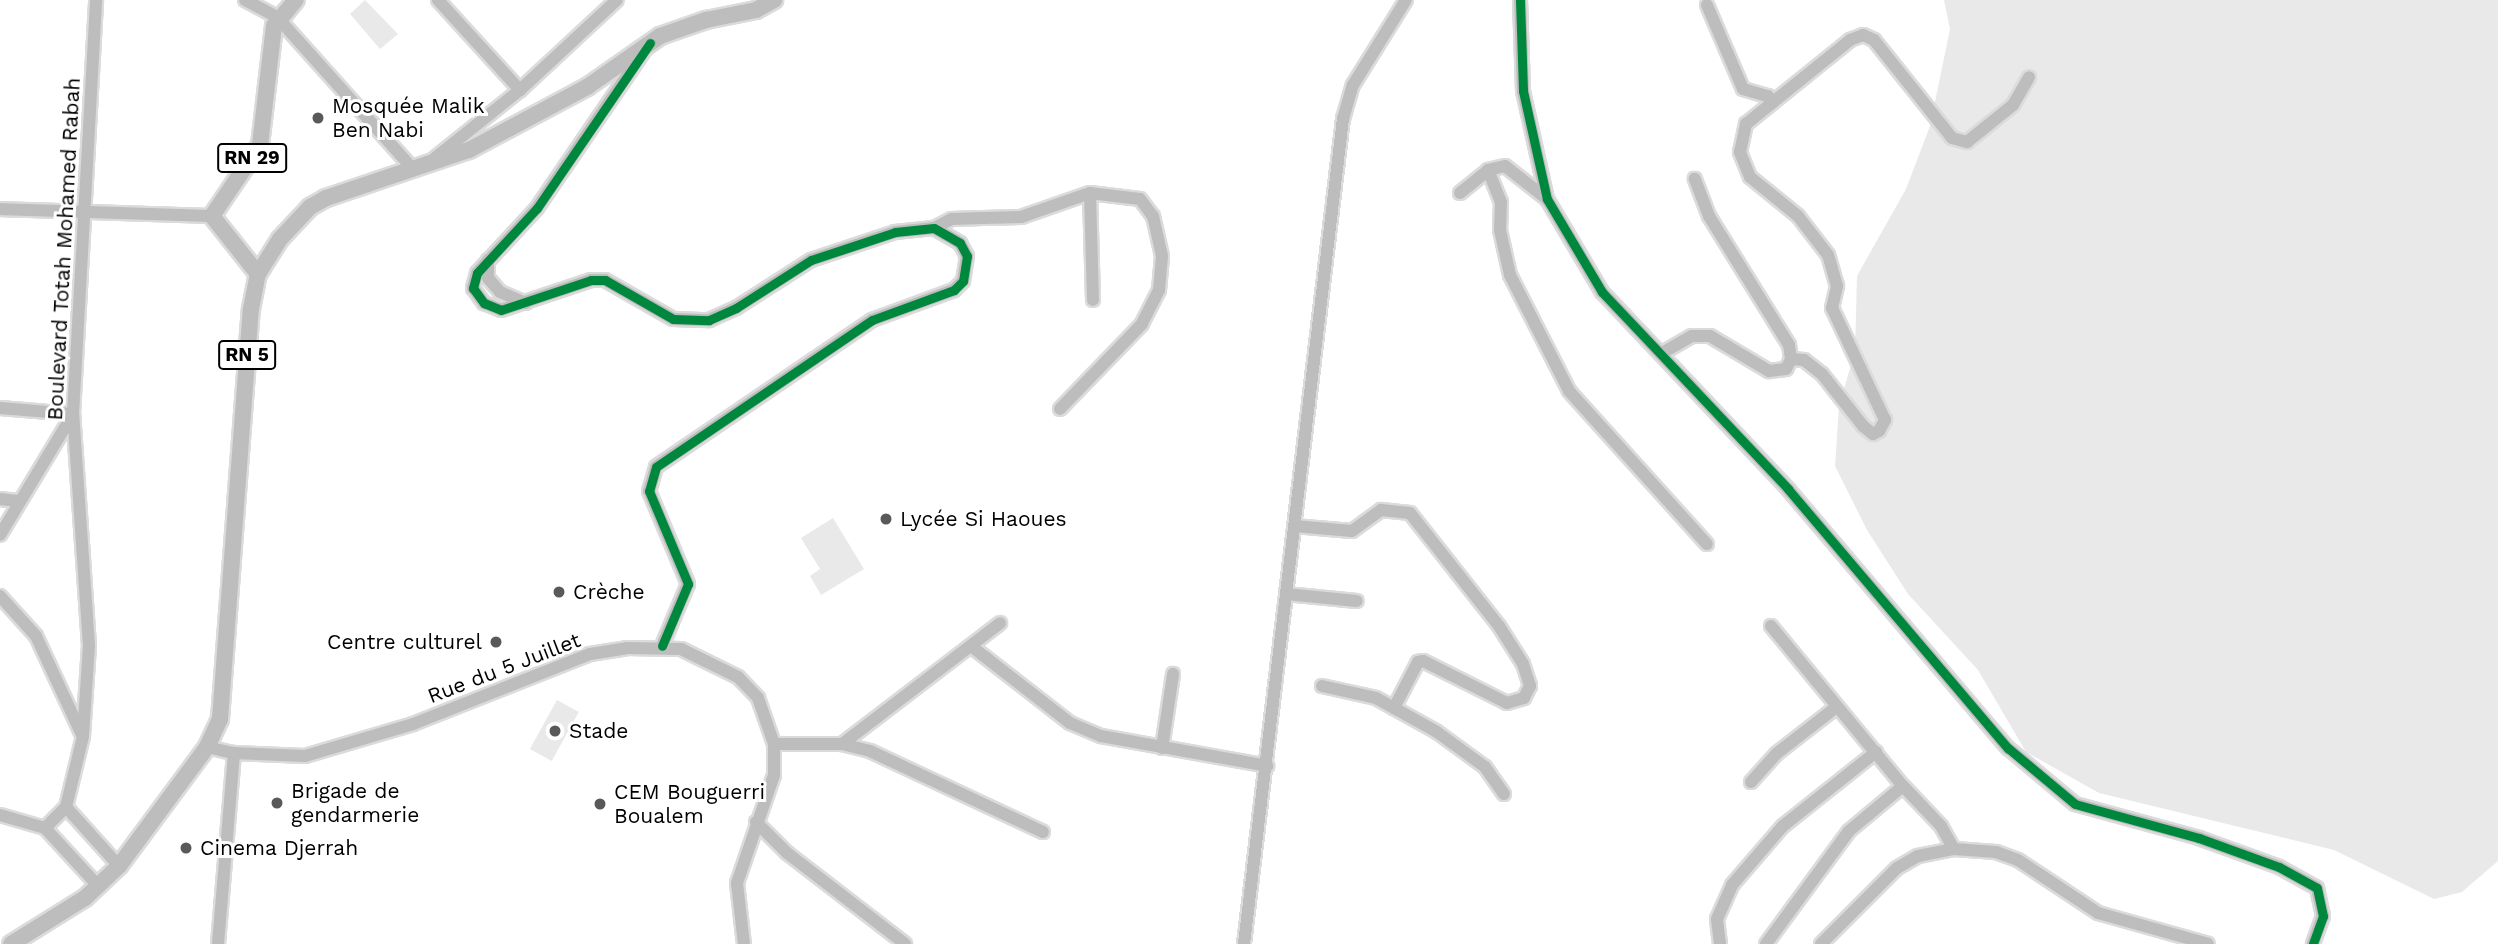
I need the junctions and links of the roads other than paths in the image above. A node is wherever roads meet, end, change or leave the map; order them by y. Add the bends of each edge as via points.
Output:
1 (96, 0) edge
2 (245, 0) edge
3 (296, 0) edge
4 (438, 0) edge
5 (617, 0) edge
6 (774, 0) edge
7 (1406, 0) edge
8 (1520, 0) edge
9 (1707, 5) dead end
10 (277, 17) junction
11 (650, 43) junction
12 (2029, 77) dead end
13 (520, 90) junction
14 (1772, 103) junction
15 (431, 162) junction
16 (412, 168) junction
17 (1488, 170) junction
18 (1695, 180) dead end
19 (1460, 193) dead end
20 (1090, 194) junction
21 (1547, 199) junction
22 (0, 209) edge
23 (82, 215) junction
24 (212, 216) junction
25 (934, 228) junction
26 (489, 256) junction
27 (258, 274) junction
28 (1093, 300) dead end
29 (527, 304) junction
30 (1664, 352) junction
31 (1791, 359) junction
32 (0, 408) edge
33 (1060, 409) dead end
34 (73, 414) junction
35 (0, 499) edge
36 (17, 501) junction
37 (1294, 526) junction
38 (0, 535) edge
39 (1707, 544) dead end
40 (1286, 594) junction
41 (0, 596) edge
42 (1357, 601) dead end
43 (1000, 623) dead end
44 (1771, 626) dead end
45 (662, 646) junction
46 (971, 646) junction
47 (1173, 674) dead end
48 (1322, 686) dead end
49 (1394, 708) junction
50 (1835, 708) junction
51 (82, 736) junction
52 (774, 744) junction
53 (842, 744) junction
54 (207, 747) junction
55 (1162, 748) junction
56 (1876, 752) junction
57 (234, 753) junction
58 (1267, 766) junction
59 (1751, 782) dead end
60 (1903, 786) junction
61 (1504, 794) dead end
62 (66, 807) junction
63 (0, 815) edge
64 (756, 822) junction
65 (45, 828) junction
66 (1043, 832) dead end
67 (1954, 849) junction
68 (119, 866) junction
69 (99, 887) junction
70 (10, 944) edge
71 (218, 944) edge
72 (744, 944) edge
73 (905, 944) edge
74 (1244, 944) edge
75 (1720, 944) edge
76 (1766, 944) edge
77 (1821, 944) edge
78 (2208, 944) edge
79 (2313, 944) edge

1 - 23 street, Boulevard Totah Mohamed Rabah
2 - 10 street
3 - 10 main road
4 - 13 street
5 - 13 street
6 - 11 main road, RN 5 via 756,10 706,20
7 - 37 street via 1353,85 1343,119
8 - 21 street via 1523,91
9 - 14 street via 1743,89 1768,96
10 - 16 street
10 - 24 main road, RN 29 via 263,138
11 - 15 main road, RN 5 via 533,118 470,150
11 - 26 street via 537,208
12 - 14 street via 2012,105 1967,142 1952,138 1874,40 1863,36 1850,40
13 - 15 street
14 - 31 street via 1746,124 1740,152 1750,177 1798,216 1828,255 1837,286 1832,308 1885,420 1879,431 1873,434 1863,426 1822,374 1804,360
15 - 16 main road, RN 5
16 - 27 main road, RN 5 via 310,207
17 - 19 street
17 - 21 street via 1505,166
17 - 39 street via 1501,202 1500,230 1510,275 1569,391
18 - 31 street via 1709,216 1789,345
20 - 25 street via 1021,217 952,219
20 - 28 street
20 - 33 street via 1140,199 1153,216 1163,256 1159,290 1142,324
21 - 30 street via 1602,292
22 - 23 street
23 - 24 street
23 - 34 street, Boulevard Totah Mohamed Rabah
24 - 27 main road
25 - 29 street via 895,232 821,256 709,320 673,319 606,279 591,280
25 - 45 street via 960,243 967,256 963,281 954,290 872,320 656,467 649,491 688,584
26 - 29 street via 488,278 500,292
26 - 29 street via 473,288 484,303 501,310
27 - 54 main road, RN 5 via 247,364 224,705
30 - 31 street via 1692,336 1710,336 1769,371 1786,369
30 - 79 street via 1788,489 2008,748 2075,804 2199,838 2279,867 2318,888 2323,916
32 - 34 street
34 - 36 street
34 - 51 street, Boulevard Totah Mohamed Rabah via 89,646
35 - 36 street
36 - 38 street
37 - 40 street
37 - 49 street via 1352,531 1381,510 1410,513 1499,626 1523,664 1530,686 1524,698 1507,703 1423,661 1418,662
40 - 42 street
40 - 58 street
41 - 51 street via 36,636
43 - 46 street
44 - 50 street
45 - 52 street, Rue du 5 Juillet via 709,660 738,677 758,698
45 - 57 street, Rue du 5 Juillet via 590,654 414,724 305,756
46 - 53 street
46 - 55 street via 1070,723 1101,736
47 - 55 street
48 - 49 street via 1366,694
49 - 61 street via 1473,757
50 - 56 street
50 - 59 street via 1776,754
51 - 62 street, Boulevard Totah Mohamed Rabah
52 - 53 street
52 - 64 street, Rue du 5 Juillet via 774,775
53 - 66 street via 916,771
54 - 57 street, Rue du 5 Juillet
54 - 68 main road, RN 5
55 - 58 street
56 - 60 street
56 - 75 street via 1783,826 1732,885 1720,904
57 - 71 street
58 - 74 street
60 - 67 street via 1941,826
60 - 76 street via 1849,831
62 - 65 street
62 - 68 street
63 - 65 street
64 - 72 street, Rue du 5 Juillet via 737,883
64 - 73 street via 787,853
65 - 69 street
67 - 77 street via 1918,856 1896,868
67 - 78 street via 1996,852 2018,860 2098,913
68 - 69 main road, RN 5
69 - 70 main road, RN 5

